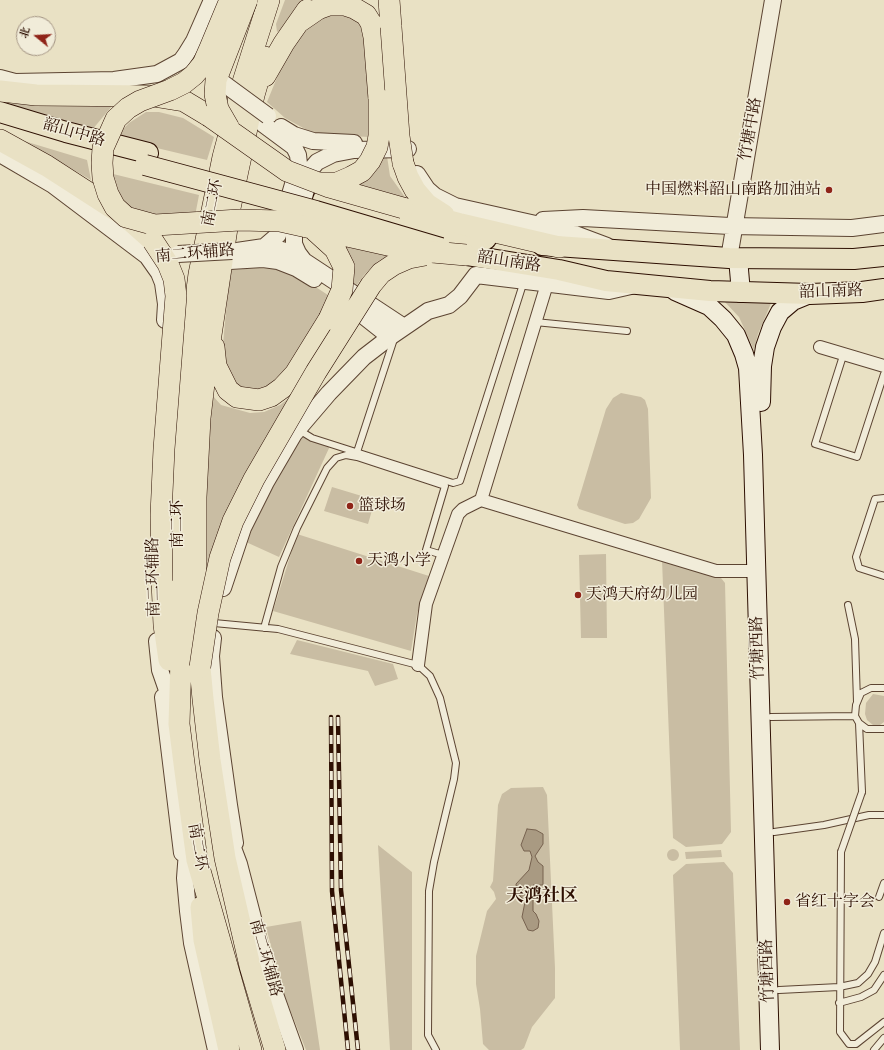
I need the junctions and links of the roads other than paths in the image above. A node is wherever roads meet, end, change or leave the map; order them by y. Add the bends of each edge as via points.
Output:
1 (212, 0) edge
2 (230, 0) edge
3 (247, 0) edge
4 (269, 0) edge
5 (283, 0) edge
6 (314, 0) edge
7 (389, 0) edge
8 (398, 0) edge
9 (773, 0) edge
10 (299, 22) junction
11 (184, 58) junction
12 (0, 78) edge
13 (0, 91) edge
14 (153, 96) junction
15 (0, 112) edge
16 (253, 125) junction
17 (0, 126) edge
18 (0, 140) edge
19 (406, 152) junction
20 (0, 154) edge
21 (146, 159) junction
22 (311, 162) junction
23 (126, 217) junction
24 (522, 222) junction
25 (461, 224) junction
26 (884, 224) edge
27 (734, 226) junction
28 (295, 229) junction
29 (559, 246) junction
30 (256, 249) junction
31 (622, 252) junction
32 (466, 255) junction
33 (231, 256) junction
34 (280, 256) junction
35 (884, 256) edge
36 (734, 258) junction
37 (151, 261) junction
38 (304, 261) junction
39 (553, 277) junction
40 (524, 281) junction
41 (665, 287) junction
42 (884, 289) edge
43 (741, 292) junction
44 (810, 294) junction
45 (213, 317) junction
46 (535, 322) junction
47 (627, 331) dead end
48 (397, 332) junction
49 (820, 347) dead end
50 (842, 359) dead end
51 (884, 366) edge
52 (884, 374) edge
53 (297, 429) junction
54 (357, 452) junction
55 (884, 498) edge
56 (481, 500) junction
57 (443, 555) junction
58 (756, 571) junction
59 (884, 576) edge
60 (848, 605) dead end
61 (214, 622) junction
62 (264, 628) junction
63 (418, 665) junction
64 (200, 667) junction
65 (160, 670) junction
66 (884, 688) edge
67 (857, 702) junction
68 (855, 716) junction
69 (770, 717) junction
70 (859, 723) junction
71 (179, 724) junction
72 (884, 729) edge
73 (191, 815) junction
74 (884, 815) edge
75 (774, 832) junction
76 (197, 860) junction
77 (232, 861) junction
78 (185, 878) junction
79 (884, 883) edge
80 (879, 897) dead end
81 (884, 933) edge
82 (884, 975) edge
83 (839, 987) junction
84 (779, 990) junction
85 (839, 1003) junction
86 (264, 1011) junction
87 (884, 1022) edge
88 (884, 1038) edge
89 (216, 1050) edge
90 (229, 1050) edge
91 (251, 1050) edge
92 (275, 1050) edge
93 (280, 1050) edge
94 (295, 1050) edge
95 (436, 1050) edge
96 (770, 1050) edge
97 (781, 1050) edge
98 (874, 1050) edge

1 - 11 street
2 - 14 highway, bridge via 203,64 184,83
3 - 16 highway, bridge via 219,73 215,94 223,119
4 - 71 highway, 南二环 via 242,82 223,157 199,274 190,342 179,451 177,514 181,660
5 - 16 highway, 南二环 via 264,59
6 - 10 highway
7 - 19 highway, bridge via 398,136
8 - 19 street
9 - 27 street, 竹塘中路
10 - 16 highway via 268,69 258,94
10 - 22 highway, bridge via 318,9 329,5 345,5 366,15 374,37 379,99 379,136 376,147 362,171 337,183
11 - 12 street via 156,74 114,80 15,82
11 - 16 street, bridge via 222,87
13 - 14 highway via 36,95
14 - 16 highway, bridge via 184,101 209,116
14 - 23 highway, bridge via 128,108 116,119 103,148 103,178 108,194
15 - 21 main road, 韶山中路
16 - 22 street via 286,140 298,155
16 - 22 street via 281,126
16 - 22 highway, bridge via 287,171
16 - 45 highway, 南二环 via 230,208
17 - 21 main road, 韶山中路
18 - 23 highway, bridge via 47,166
19 - 22 street via 364,150 338,153
19 - 22 street via 343,144
19 - 24 street via 418,177 435,196 455,206
19 - 25 highway via 408,177 415,190 427,204
20 - 37 street via 53,185
21 - 22 main road, 韶山南路
21 - 32 main road, 韶山南路, bridge
22 - 25 highway, bridge via 403,208
22 - 28 street, 南二环辅路
22 - 29 main road, 韶山南路 via 443,232
23 - 28 highway, bridge via 155,225 262,220
23 - 71 highway, bridge via 162,252 174,279 176,296 161,515 164,625
24 - 27 street via 583,218
24 - 31 street via 567,231
25 - 29 highway
26 - 27 street via 852,228
27 - 36 street, 竹塘中路
28 - 30 street, 南二环辅路
28 - 32 highway, bridge via 410,250
28 - 34 street
28 - 38 street, 南二环辅路 via 296,248
28 - 45 highway, bridge via 321,234 335,249 344,267 342,290 329,319 295,374 282,388 271,396 259,400 237,397 228,390 216,366
29 - 31 main road, 韶山南路
30 - 33 street, 南二环辅路
30 - 34 street
31 - 36 main road, 韶山南路
32 - 39 main road, 韶山南路
32 - 64 highway, bridge via 423,255 393,264 381,273 355,308 254,479 233,521 213,584
33 - 34 street
33 - 37 street, 南二环辅路, bridge
34 - 38 street
34 - 48 street
35 - 36 main road, 韶山南路 via 854,259
36 - 43 main road
37 - 65 street, 南二环辅路 via 163,283 166,304 154,472 154,601
38 - 48 street
39 - 40 street
39 - 41 main road, 韶山南路
39 - 46 street
40 - 48 street, 南二环辅路 via 476,275 460,296 449,305 428,310
40 - 54 lane via 460,481 453,483
41 - 43 main road, 韶山南路
41 - 58 main road, 竹塘西路 via 714,308 736,335 744,354 750,387
42 - 44 main road, 韶山南路
43 - 44 main road, 韶山南路
44 - 69 main road, 竹塘西路 via 780,312 765,347 762,366
45 - 64 highway, 南二环 via 200,418 196,497 197,636
46 - 47 lane
46 - 56 street
48 - 53 street, 南二环辅路 via 364,357
48 - 54 lane
49 - 51 street
50 - 52 lane via 815,444 857,457
53 - 54 lane via 312,438
53 - 61 street, 南二环辅路 via 266,482 244,528 228,570
55 - 59 lane via 875,499 856,557 859,568
56 - 57 street via 458,514
56 - 58 street via 716,571
57 - 62 lane via 426,550 445,486 357,457 346,455 336,458 327,468 297,528 281,567
57 - 63 street via 426,604
58 - 96 main road, 竹塘西路
60 - 67 lane via 855,639
61 - 62 lane
61 - 64 street, 南二环辅路
61 - 77 street, 南二环辅路 via 214,697 228,806
62 - 63 lane via 278,629
63 - 95 lane via 430,676 440,698 456,763 429,890 428,1035
64 - 77 highway, 南二环 via 218,811
65 - 71 street, 南二环辅路
65 - 78 street, 南二环辅路
66 - 67 lane via 866,690 861,693
67 - 68 lane
68 - 69 lane
68 - 70 lane
69 - 75 main road, 竹塘西路
70 - 72 lane via 867,729
70 - 83 lane, bridge via 862,792 841,852
71 - 73 highway, 南二环
73 - 76 highway, 南二环
73 - 78 street, 南二环辅路
74 - 75 lane via 869,815
75 - 84 main road, 竹塘西路
76 - 90 highway via 204,940
76 - 91 highway, 南二环
77 - 86 highway, 南二环 via 250,966
77 - 94 street, 南二环辅路
78 - 89 street, 南二环辅路 via 192,943
79 - 80 lane
81 - 83 lane via 875,962 868,974 858,983
82 - 85 lane via 874,990
83 - 84 lane
83 - 85 lane
84 - 97 main road, 竹塘西路
85 - 87 lane via 840,1032 849,1044 856,1044
86 - 92 highway, 南二环
86 - 93 highway
88 - 98 lane

